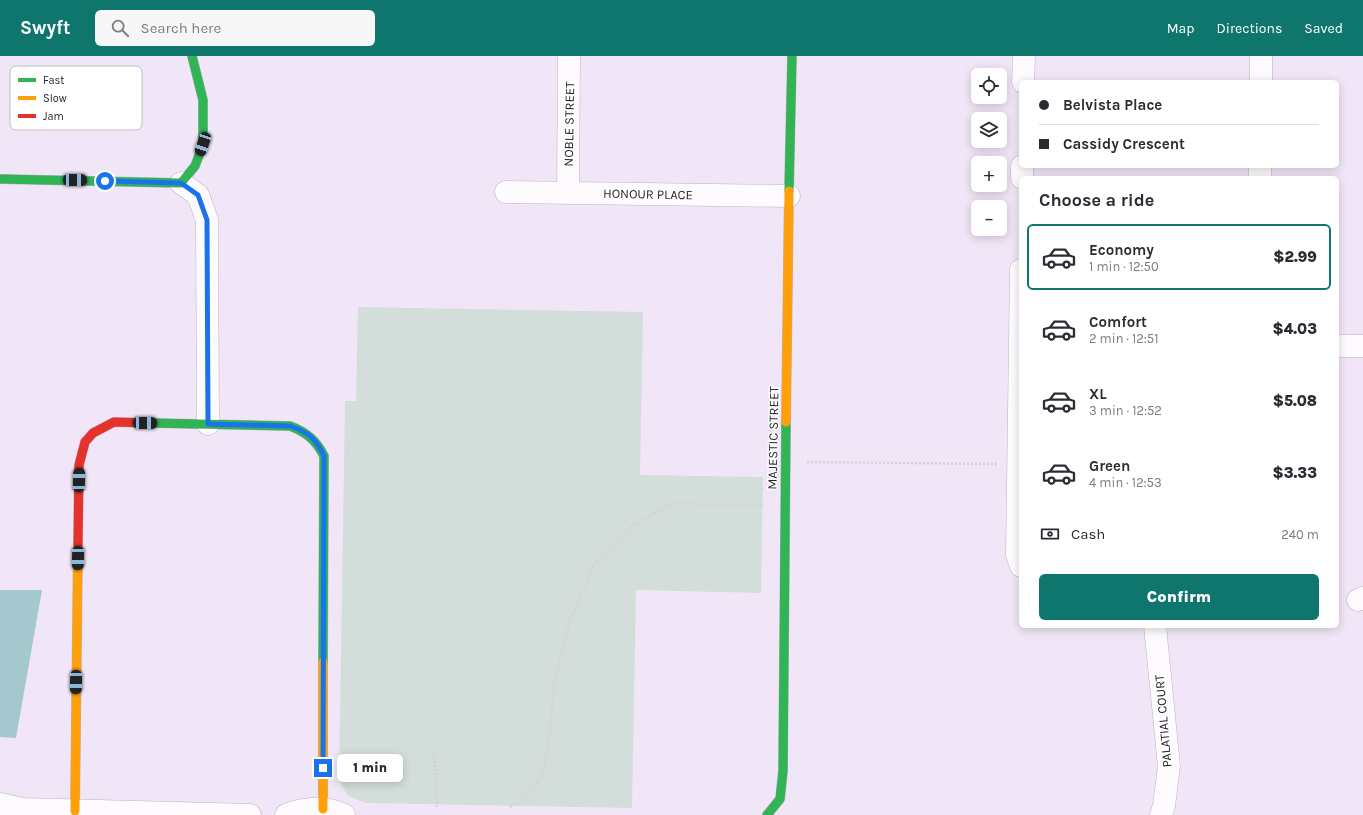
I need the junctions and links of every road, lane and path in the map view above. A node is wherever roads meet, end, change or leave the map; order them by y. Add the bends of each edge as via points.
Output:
1 (192, 56) edge
2 (569, 56) edge
3 (792, 56) edge
4 (1024, 56) edge
5 (1261, 56) edge
6 (1023, 80) edge
7 (1261, 80) edge
8 (0, 179) edge
9 (181, 183) junction
10 (506, 192) dead end
11 (568, 192) junction
12 (789, 196) junction
13 (1339, 346) edge
14 (1363, 346) edge
15 (1019, 399) edge
16 (208, 424) junction
17 (786, 462) junction
18 (1018, 464) junction
19 (785, 505) junction
20 (1019, 562) edge
21 (1154, 628) edge
22 (434, 753) dead end
23 (0, 804) edge
24 (437, 806) dead end
25 (510, 807) dead end
26 (323, 809) junction
27 (75, 811) junction
28 (250, 815) edge
29 (286, 815) edge
30 (344, 815) edge
31 (767, 815) edge
32 (1161, 815) edge

1 - 9 street via 203,100 203,144 195,166
2 - 11 street, NOBLE STREET
3 - 12 street, MAJESTIC STREET
4 - 6 street
5 - 7 street
8 - 9 street
9 - 16 street via 198,195 207,220
10 - 11 street, HONOUR PLACE
11 - 12 street, HONOUR PLACE
12 - 17 street, MAJESTIC STREET
13 - 14 street
15 - 18 street
16 - 26 street via 290,426 302,430 311,437 319,445 324,456
16 - 27 street via 114,422 99,427 88,437 81,450
17 - 18 path
17 - 19 street, MAJESTIC STREET
18 - 20 street via 1016,555
19 - 25 path via 673,503 632,526 595,563 571,618 555,678 544,769 536,786 522,800
19 - 31 street, MAJESTIC STREET via 783,771 780,799
21 - 32 street, PALATIAL COURT via 1169,766
22 - 24 path
23 - 27 street via 23,809
26 - 29 street via 310,808
26 - 30 street
27 - 28 street

